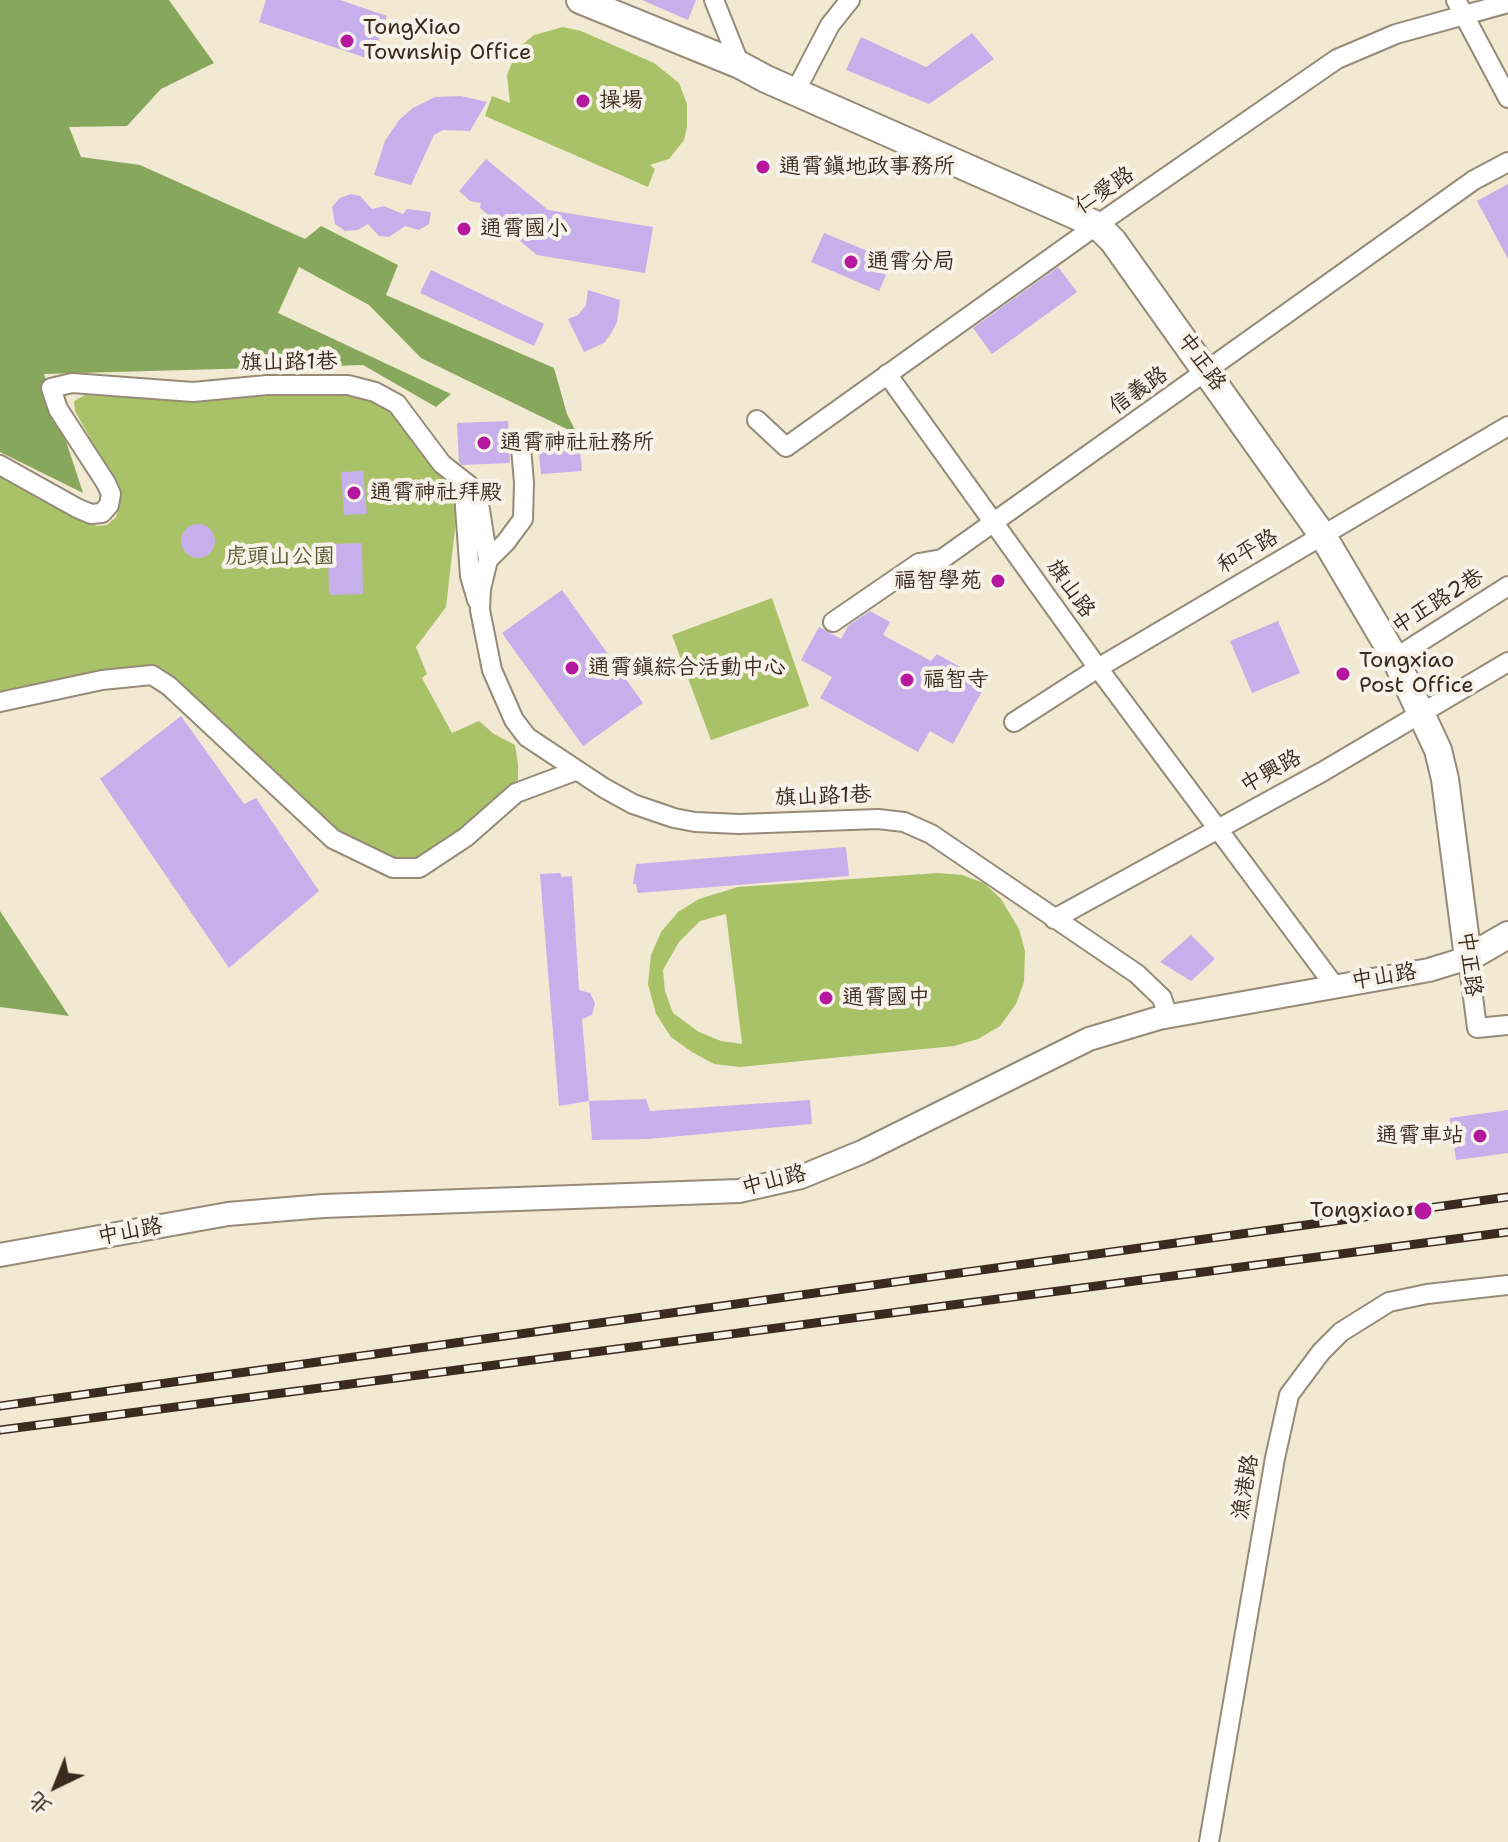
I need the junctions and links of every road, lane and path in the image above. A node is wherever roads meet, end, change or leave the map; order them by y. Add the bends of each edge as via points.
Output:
1 (580, 0) edge
2 (714, 0) edge
3 (850, 0) edge
4 (1508, 3) edge
5 (1461, 8) edge
6 (740, 65) junction
7 (795, 92) junction
8 (1508, 98) edge
9 (1508, 162) edge
10 (1097, 225) junction
11 (1207, 371) junction
12 (887, 374) junction
13 (757, 420) dead end
14 (1508, 426) edge
15 (521, 447) dead end
16 (0, 465) edge
17 (470, 486) junction
18 (993, 524) junction
19 (1323, 536) junction
20 (488, 560) junction
21 (1508, 586) edge
22 (480, 610) junction
23 (833, 622) dead end
24 (1395, 658) junction
25 (1508, 662) edge
26 (1098, 668) junction
27 (0, 702) edge
28 (1421, 711) junction
29 (1014, 722) dead end
30 (575, 771) junction
31 (1217, 830) junction
32 (1054, 919) junction
33 (1508, 935) edge
34 (1468, 958) junction
35 (1334, 985) junction
36 (1168, 1017) junction
37 (1508, 1025) edge
38 (0, 1255) edge
39 (1508, 1285) edge
40 (1209, 1842) edge

1 - 6 main road, 中正路
2 - 6 street
3 - 7 street via 830,25
4 - 5 street, 仁愛路
5 - 8 street
5 - 10 street, 仁愛路 via 1337,59
6 - 7 main road, 中正路
7 - 10 main road, 中正路
9 - 11 street, 信義路 via 1474,180
10 - 11 main road, 中正路
10 - 12 street, 仁愛路
11 - 18 street, 信義路
11 - 19 main road, 中正路
12 - 13 street, 仁愛路 via 786,447
12 - 18 street, 旗山路
14 - 19 street, 和平路
15 - 20 street via 523,519
16 - 17 street, 旗山路1巷 via 77,508 102,513 111,494 58,409 51,388 72,383 193,392 348,385 397,404 442,464
17 - 20 street, 旗山路1巷 via 479,504
17 - 22 street via 465,507 470,576
18 - 23 street, 信義路 via 942,559 919,563
18 - 26 street, 旗山路
19 - 24 main road, 中正路
19 - 26 street, 和平路
20 - 22 street, 旗山路1巷
21 - 24 street, 中正路2巷
22 - 30 street, 旗山路1巷 via 492,670 514,720 527,737
24 - 28 main road, 中正路
25 - 28 street, 中興路
26 - 29 street, 和平路
26 - 31 street, 旗山路
27 - 30 street via 152,675 333,839 393,868 419,868 466,837 516,793
28 - 31 street, 中興路
28 - 34 main road, 中正路 via 1445,779
30 - 32 street, 旗山路1巷 via 633,804 695,822 904,822 959,851
31 - 32 street, 中興路
31 - 35 street, 旗山路
32 - 36 street, 旗山路1巷 via 1137,974 1162,998
33 - 34 main road, 中山路
34 - 35 street, 中山路 via 1429,970
34 - 37 street, 中正路 via 1477,1028
35 - 36 street, 中山路
36 - 38 street, 中山路 via 1089,1039 801,1177 739,1191 323,1206 244,1213
39 - 40 street, 漁港路 via 1389,1302 1341,1332 1289,1395

